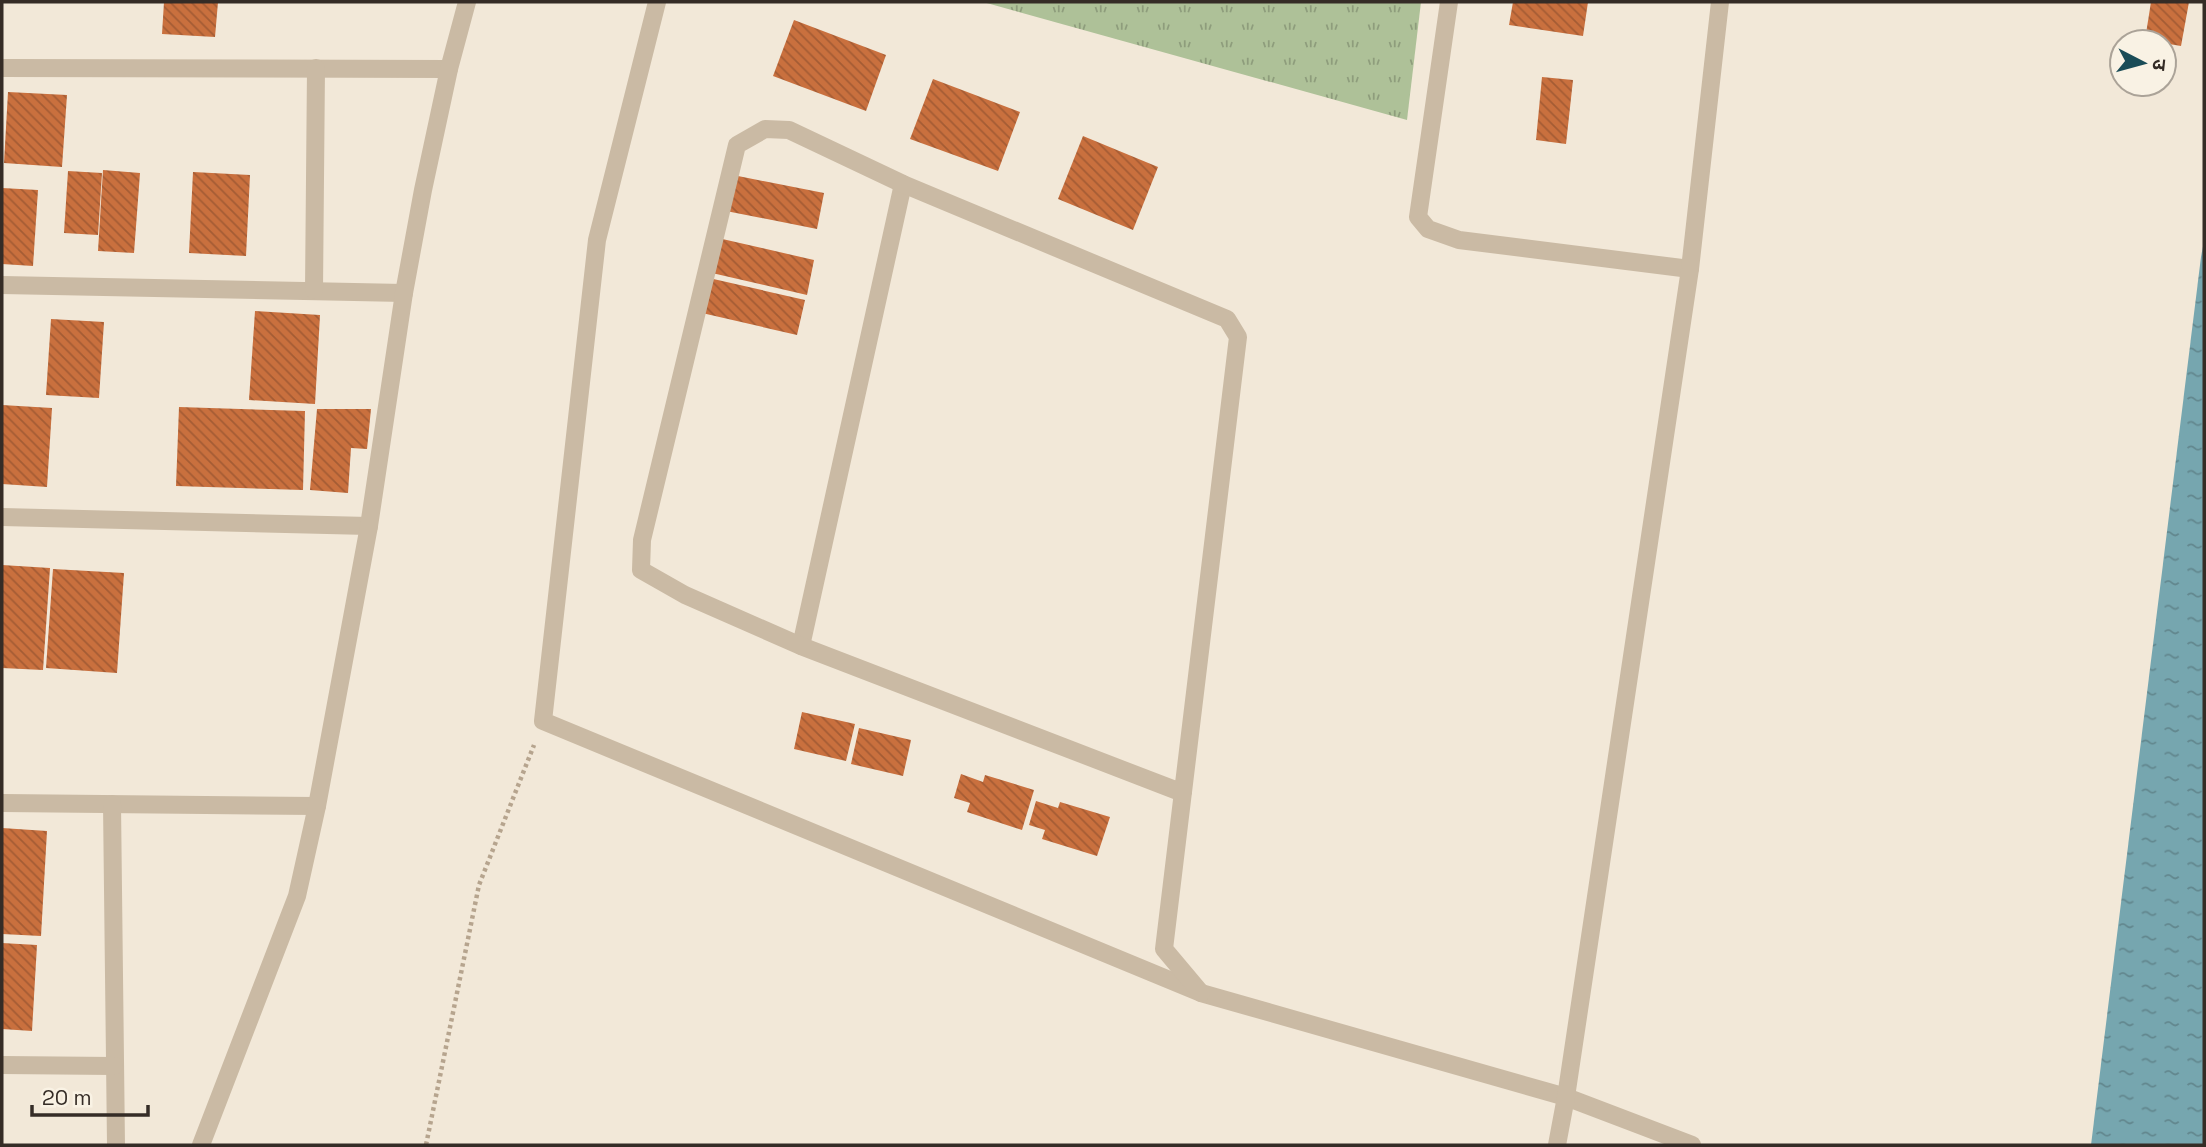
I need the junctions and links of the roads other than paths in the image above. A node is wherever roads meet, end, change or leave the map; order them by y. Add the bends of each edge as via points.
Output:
1 (467, 2) edge
2 (657, 2) edge
3 (1448, 2) edge
4 (1720, 2) edge
5 (2, 68) edge
6 (316, 68) junction
7 (449, 69) junction
8 (903, 184) junction
9 (1690, 269) junction
10 (2, 285) edge
11 (314, 290) junction
12 (404, 293) junction
13 (2, 517) edge
14 (369, 526) junction
15 (801, 646) junction
16 (1182, 793) junction
17 (2, 803) edge
18 (112, 804) junction
19 (317, 806) junction
20 (1200, 993) junction
21 (2, 1065) edge
22 (114, 1066) junction
23 (1566, 1097) junction
24 (116, 1145) edge
25 (201, 1145) edge
26 (1556, 1145) edge
27 (1692, 1145) edge

1 - 7 street
2 - 20 street via 597,240 543,721
3 - 9 street via 1418,217 1428,229 1459,240
4 - 9 street
5 - 6 street
6 - 7 street
6 - 11 street
7 - 12 street
8 - 15 street
8 - 15 street via 789,130 765,129 737,145 642,540 641,570 685,595
8 - 16 street via 1227,319 1238,337
9 - 23 street
10 - 11 street
11 - 12 street
12 - 14 street
13 - 14 street
14 - 19 street
15 - 16 street
16 - 20 street via 1164,949
17 - 18 street
18 - 19 street
18 - 22 street
19 - 25 street via 297,896
20 - 23 street
21 - 22 street
22 - 24 street
23 - 26 street
23 - 27 street

